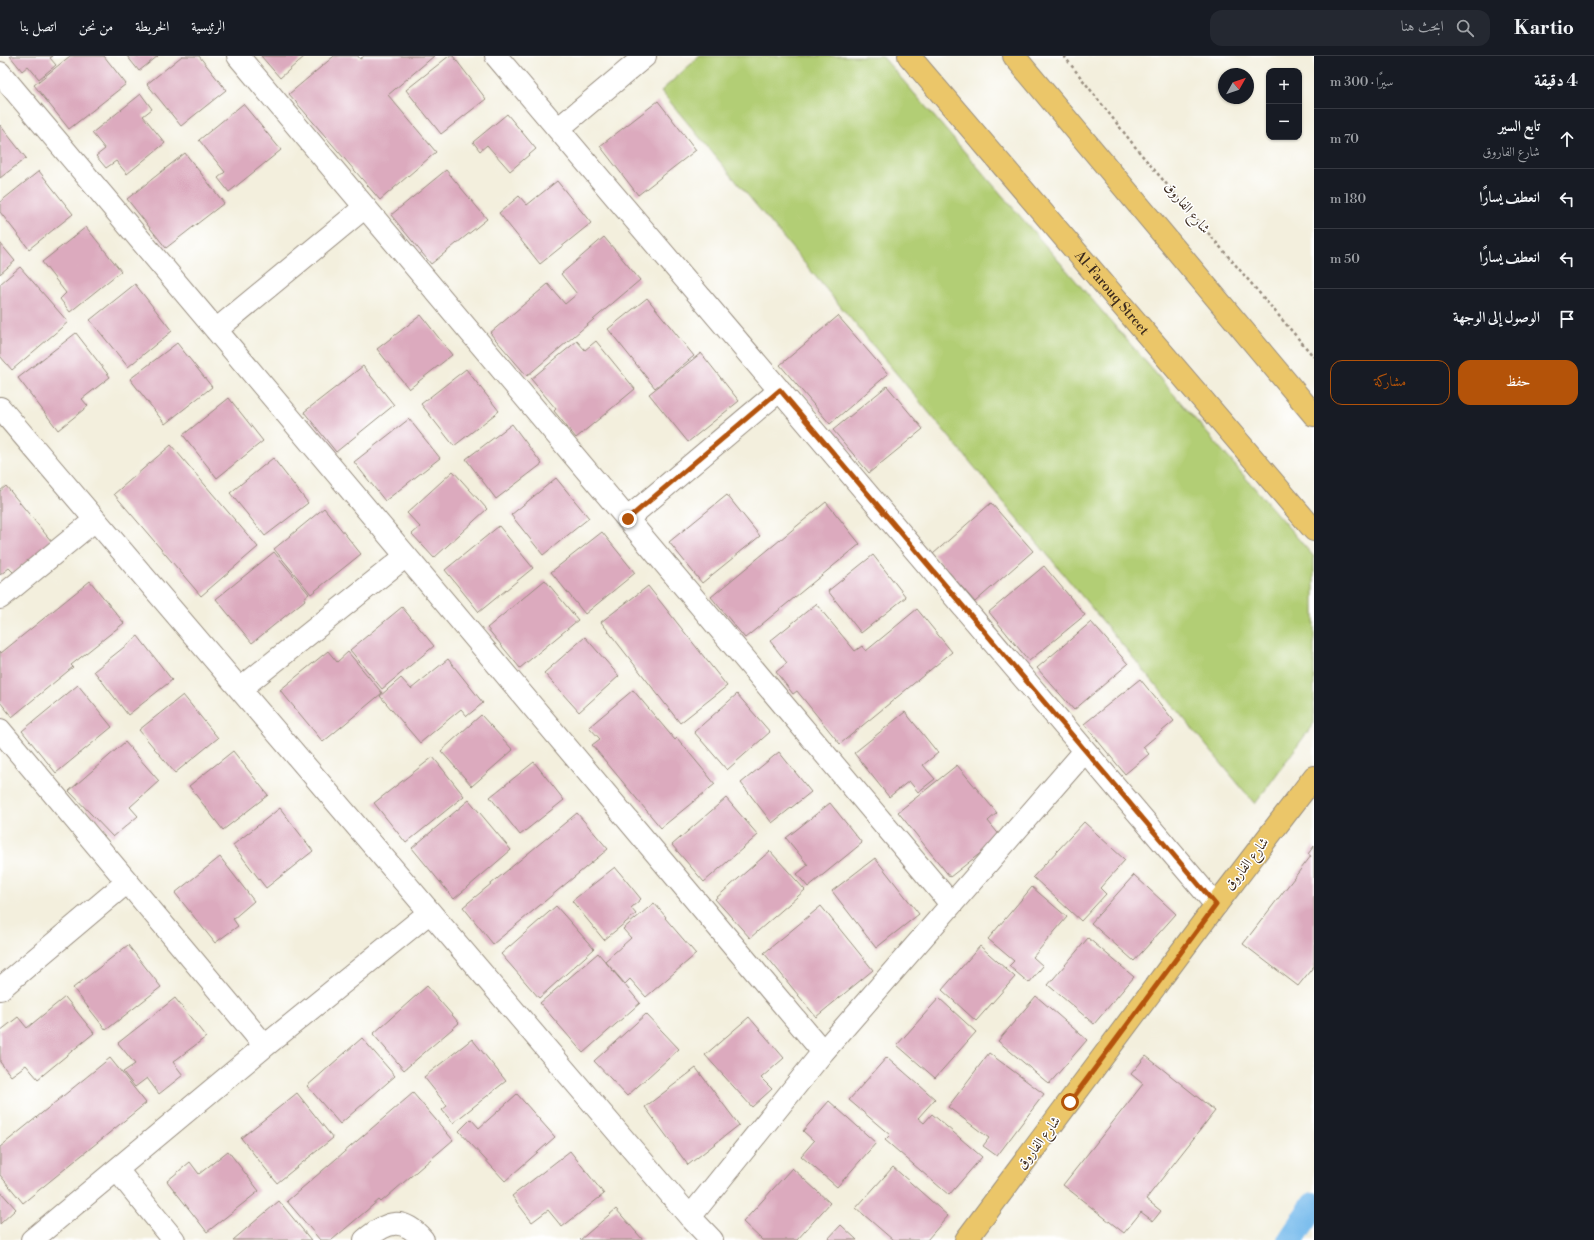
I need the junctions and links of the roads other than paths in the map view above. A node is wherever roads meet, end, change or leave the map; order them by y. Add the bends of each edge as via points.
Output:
1 (238, 56) edge
2 (496, 56) edge
3 (645, 56) edge
4 (909, 56) edge
5 (1014, 56) edge
6 (0, 73) edge
7 (558, 129) junction
8 (365, 207) junction
9 (216, 330) junction
10 (780, 390) junction
11 (0, 408) edge
12 (1314, 415) edge
13 (628, 519) junction
14 (95, 520) junction
15 (1314, 530) edge
16 (406, 556) junction
17 (0, 598) edge
18 (240, 690) junction
19 (0, 730) edge
20 (1085, 751) junction
21 (1314, 777) edge
22 (127, 882) junction
23 (950, 904) junction
24 (1216, 905) junction
25 (430, 912) junction
26 (0, 989) edge
27 (265, 1046) junction
28 (823, 1052) junction
29 (117, 1170) junction
30 (690, 1217) junction
31 (32, 1240) edge
32 (174, 1240) edge
33 (365, 1240) edge
34 (423, 1240) edge
35 (712, 1240) edge
36 (966, 1240) edge

1 - 8 street
2 - 7 street
3 - 7 street
4 - 15 main road, Al-Farouq Street
5 - 12 main road
6 - 9 street
7 - 10 street
8 - 9 street
8 - 13 street
9 - 16 street
10 - 13 street
10 - 20 street
11 - 14 street
13 - 23 street
14 - 17 street
14 - 18 street
16 - 18 street
16 - 28 street
18 - 25 street
19 - 22 street
20 - 23 street
20 - 24 street
21 - 24 main road, شارع الفاروق
22 - 26 street
22 - 27 street
23 - 28 street
24 - 36 main road, شارع الفاروق
25 - 27 street
25 - 30 street
27 - 29 street
28 - 30 street
29 - 31 street
29 - 32 street
30 - 35 street
33 - 34 street via 374,1232 396,1224 408,1225

